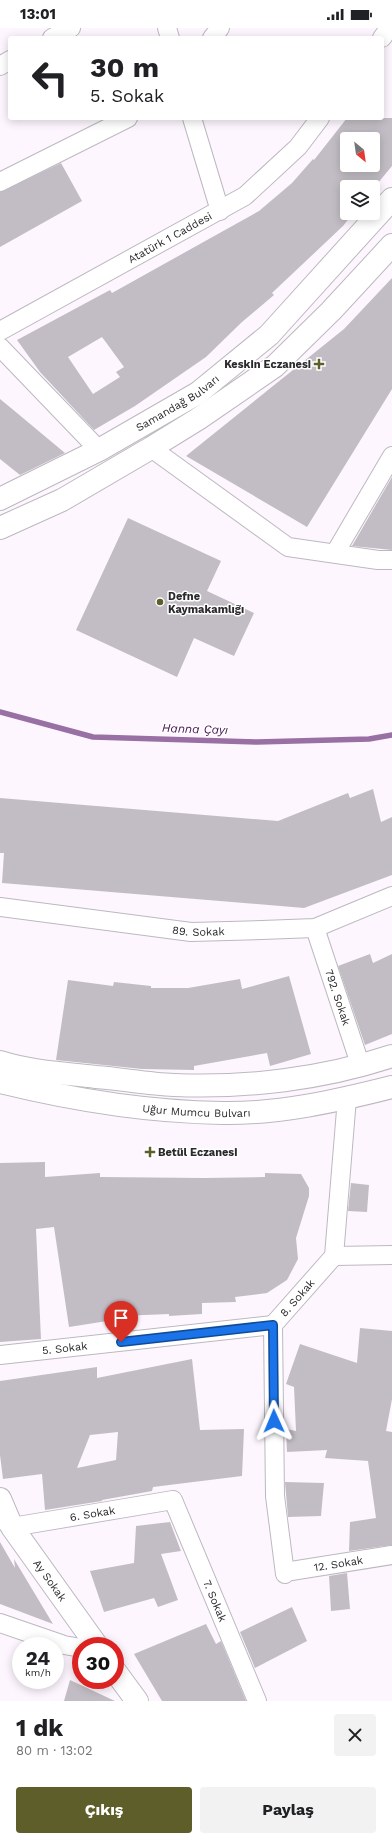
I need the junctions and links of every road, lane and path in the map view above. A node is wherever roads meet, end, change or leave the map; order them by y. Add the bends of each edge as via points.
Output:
1 (71, 28) edge
2 (220, 28) edge
3 (56, 36) edge
4 (214, 36) edge
5 (124, 120) edge
6 (193, 120) edge
7 (318, 120) edge
8 (0, 182) edge
9 (392, 199) edge
10 (220, 211) junction
11 (392, 246) edge
12 (0, 331) edge
13 (0, 348) edge
14 (151, 448) junction
15 (99, 450) junction
16 (392, 456) edge
17 (0, 498) edge
18 (0, 528) edge
19 (335, 553) junction
20 (392, 560) edge
21 (392, 896) edge
22 (0, 907) edge
23 (315, 928) junction
24 (0, 1050) edge
25 (392, 1056) edge
26 (0, 1062) edge
27 (361, 1067) junction
28 (41, 1071) junction
29 (0, 1082) edge
30 (392, 1087) edge
31 (53, 1095) junction
32 (0, 1097) edge
33 (347, 1098) junction
34 (392, 1255) edge
35 (334, 1256) junction
36 (273, 1325) junction
37 (0, 1355) edge
38 (0, 1499) edge
39 (173, 1500) joint
40 (6, 1522) edge
41 (392, 1555) edge
42 (285, 1573) joint
43 (0, 1623) edge
44 (90, 1637) edge
45 (72, 1646) edge
46 (124, 1684) edge
47 (136, 1701) edge
48 (257, 1701) edge

1 - 3 street
2 - 4 street
5 - 8 street
6 - 10 street
7 - 10 street, Atatürk 1 Caddesi via 298,147 245,196
9 - 15 main road, Samandağ Bulvarı via 269,335 198,393
10 - 12 street, Atatürk 1 Caddesi
11 - 14 main road via 275,366
13 - 15 street
14 - 18 main road via 62,500
14 - 19 street via 288,547
15 - 17 main road, Samandağ Bulvarı
16 - 19 street
19 - 20 street
21 - 23 street, 89. Sokak
22 - 23 street, 89. Sokak via 191,932
23 - 27 street, 792. Sokak
24 - 28 main road
25 - 27 main road
26 - 28 main road
27 - 28 main road via 302,1078 210,1086 173,1085
29 - 31 main road, Uğur Mumcu Bulvarı
30 - 33 main road, Uğur Mumcu Bulvarı
31 - 32 main road
31 - 33 main road, Uğur Mumcu Bulvarı via 154,1110 223,1113 274,1110
33 - 35 street
34 - 35 street
35 - 36 street, 8. Sokak
36 - 37 street, 5. Sokak
36 - 42 street, 8. Sokak via 275,1496
38 - 40 main road, Ay Sokak
39 - 40 street, 6. Sokak
39 - 48 street, 7. Sokak
40 - 44 main road, Ay Sokak
41 - 42 street, 12. Sokak
43 - 45 street
46 - 47 main road

